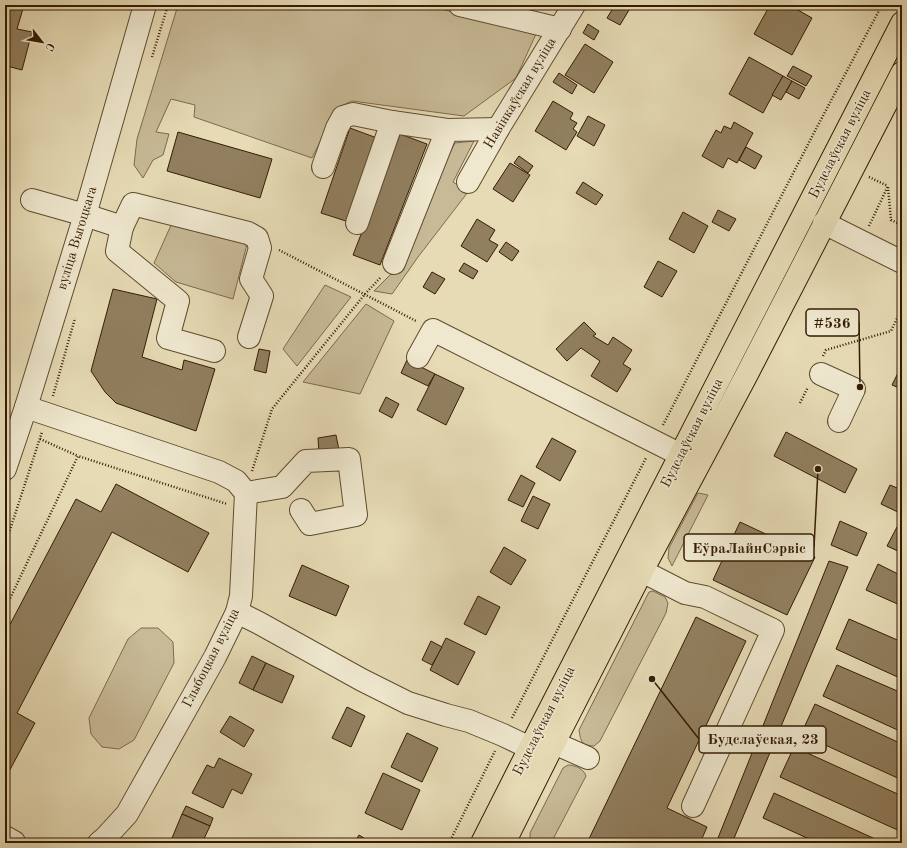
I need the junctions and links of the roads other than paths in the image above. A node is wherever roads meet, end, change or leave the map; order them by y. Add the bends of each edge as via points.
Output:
1 (145, 5) edge
2 (460, 5) edge
3 (574, 5) edge
4 (902, 23) edge
5 (560, 29) junction
6 (902, 73) edge
7 (392, 122) junction
8 (498, 128) junction
9 (446, 130) junction
10 (323, 167) dead end
11 (468, 182) dead end
12 (32, 200) dead end
13 (85, 215) junction
14 (357, 222) dead end
15 (824, 224) junction
16 (122, 227) junction
17 (902, 262) edge
18 (394, 263) road end
19 (249, 337) dead end
20 (214, 351) dead end
21 (418, 357) dead end
22 (818, 371) road end
23 (26, 407) junction
24 (838, 421) dead end
25 (681, 455) junction
26 (5, 469) edge
27 (245, 501) junction
28 (301, 510) dead end
29 (642, 571) junction
30 (237, 612) junction
31 (554, 743) junction
32 (530, 748) junction
33 (588, 758) dead end
34 (693, 806) dead end
35 (99, 843) edge
36 (482, 843) edge
37 (504, 843) edge

1 - 13 street, вуліца Выгоцкага
2 - 5 street
3 - 5 street, Навінкаўская вуліца
4 - 25 main road, Будслаўская вуліца
5 - 8 street, Навінкаўская вуліца
6 - 15 main road, Будслаўская вуліца
7 - 9 street
7 - 10 street via 353,114 344,117 337,128
7 - 14 street
8 - 9 street
8 - 11 street, Навінкаўская вуліца
9 - 18 street
12 - 13 street
13 - 16 street
13 - 23 street, вуліца Выгоцкага
15 - 17 street
15 - 29 main road, Будслаўская вуліца
16 - 19 street via 133,204 248,233 257,238 260,248 251,279 262,296
16 - 20 street via 117,251 178,301 168,338
21 - 25 street via 433,330
22 - 24 street via 854,390
23 - 26 street, вуліца Выгоцкага
23 - 27 street via 219,472 236,481
25 - 32 main road, Будслаўская вуліца
27 - 28 street via 282,487 306,461 349,459 356,515 310,524
27 - 30 street, Глыбоцкая вуліца via 241,596
29 - 31 main road, Будслаўская вуліца
29 - 34 street via 685,593 705,597 773,630
30 - 32 street via 408,703 469,722
30 - 35 street, Глыбоцкая вуліца via 215,657 127,814
31 - 33 street
31 - 37 main road, Будслаўская вуліца
32 - 36 main road, Будслаўская вуліца

